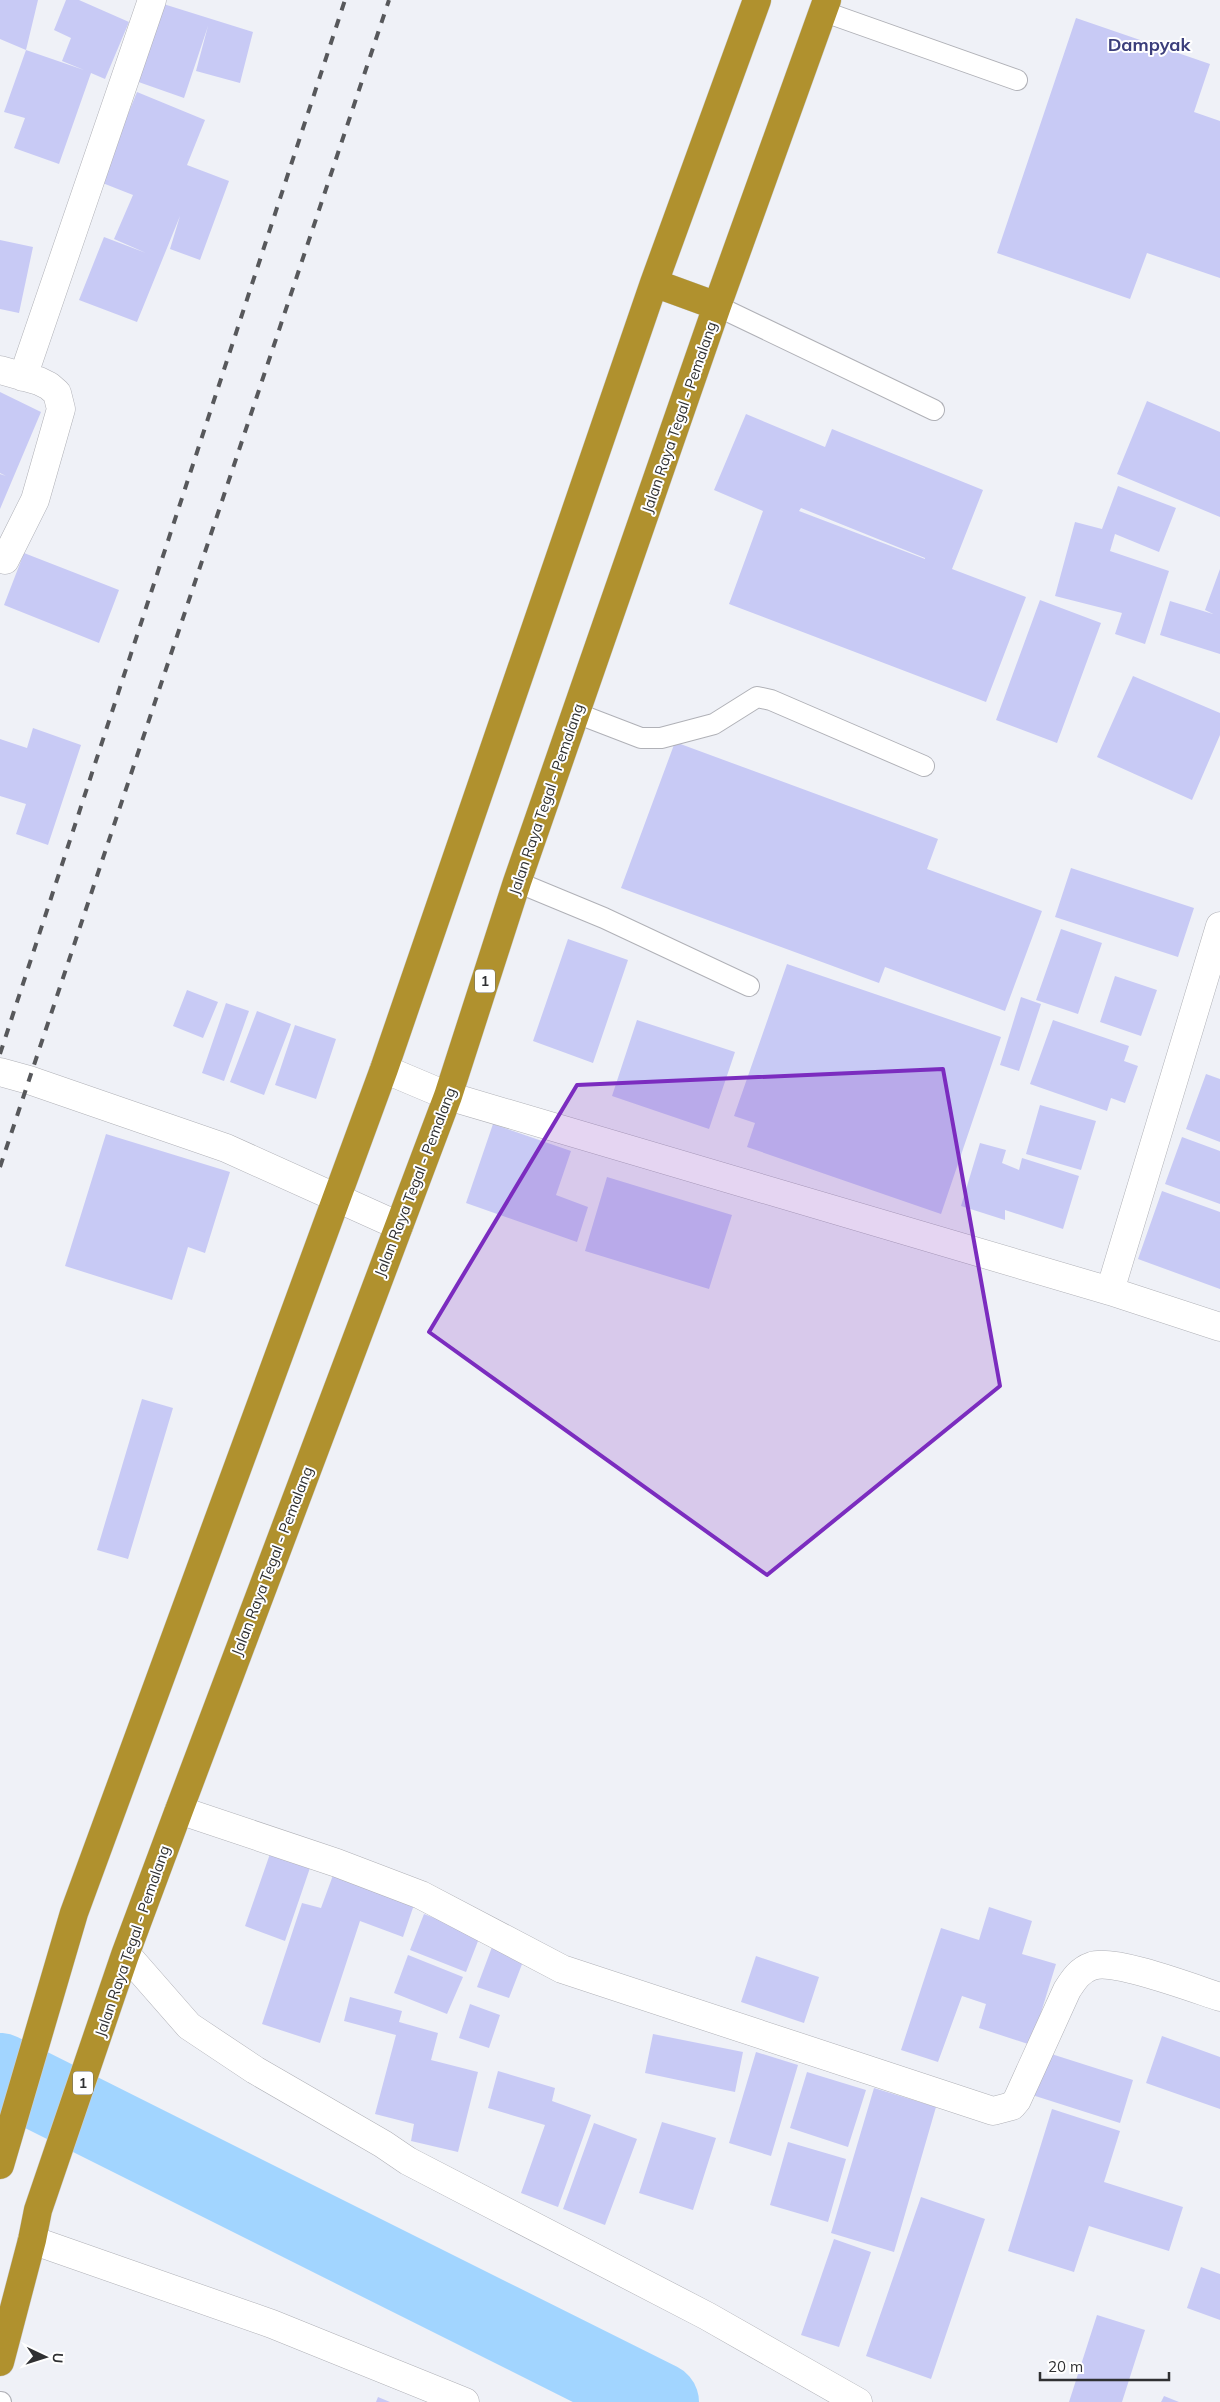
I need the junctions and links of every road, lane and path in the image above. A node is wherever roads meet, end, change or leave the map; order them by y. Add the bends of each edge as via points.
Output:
1 (152, 0) edge
2 (757, 0) edge
3 (824, 6) edge
4 (1017, 80) dead end
5 (654, 283) junction
6 (717, 306) junction
7 (12, 373) edge
8 (934, 410) dead end
9 (5, 560) dead end
10 (576, 713) junction
11 (924, 766) dead end
12 (517, 882) junction
13 (1220, 926) edge
14 (748, 986) dead end
15 (384, 1069) junction
16 (0, 1072) edge
17 (448, 1096) junction
18 (336, 1198) junction
19 (398, 1226) junction
20 (1110, 1291) junction
21 (1220, 1327) edge
22 (178, 1810) junction
23 (126, 1954) junction
24 (1220, 1997) edge
25 (0, 2165) edge
26 (32, 2240) junction
27 (0, 2362) edge
28 (464, 2402) edge
29 (858, 2402) edge

1 - 7 street
2 - 5 highway
3 - 4 lane
3 - 6 highway, Jalan Raya Tegal - Pemalang / 1
5 - 6 highway
5 - 15 highway
6 - 8 lane
6 - 10 highway, Jalan Raya Tegal - Pemalang / 1
7 - 9 street via 49,386 57,393 61,409 35,500
10 - 11 lane via 641,738 661,738 714,724 757,697 771,700
10 - 12 highway, Jalan Raya Tegal - Pemalang / 1
12 - 14 lane via 604,918
12 - 17 highway, Jalan Raya Tegal - Pemalang / 1
13 - 20 street
15 - 17 street
15 - 18 highway
16 - 18 street via 226,1148
17 - 19 highway, Jalan Raya Tegal - Pemalang / 1
17 - 20 street
18 - 19 street
18 - 25 highway via 74,1913
19 - 22 highway, Jalan Raya Tegal - Pemalang / 1
20 - 21 street
22 - 23 highway, Jalan Raya Tegal - Pemalang / 1
22 - 24 street via 337,1863 420,1895 562,1969 993,2111 1012,2106 1017,2100 1067,1990 1078,1974 1092,1966 1116,1965
23 - 26 highway, Jalan Raya Tegal - Pemalang / 1 via 38,2210
23 - 29 street via 189,2026 255,2070 408,2161 707,2316
26 - 27 highway, Jalan Raya Tegal - Pemalang / 1
26 - 28 street via 272,2324

